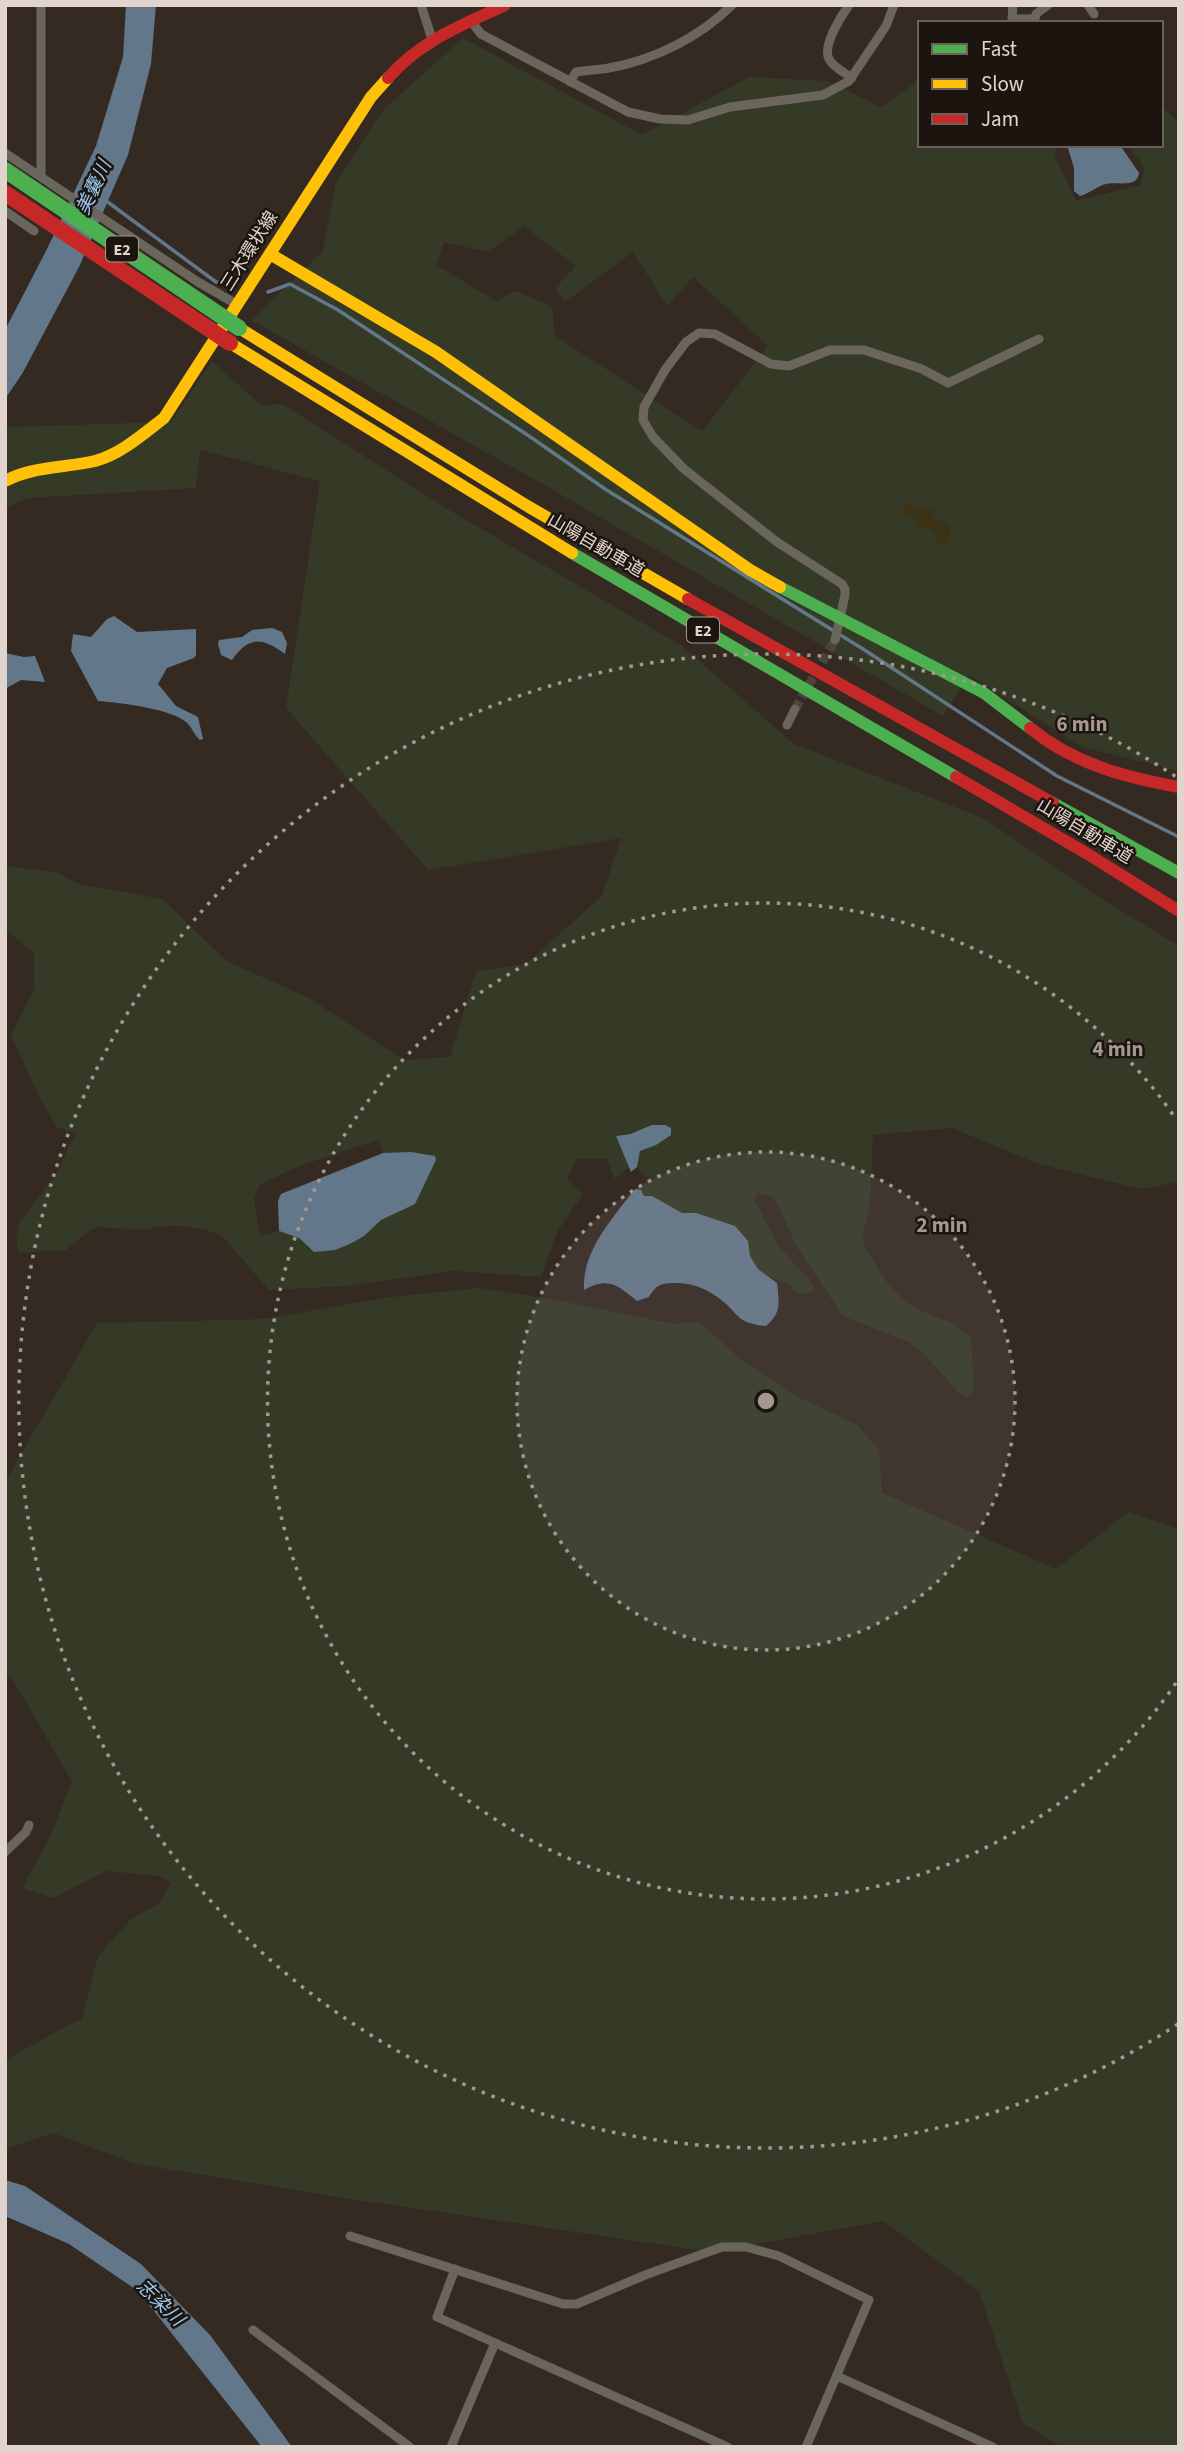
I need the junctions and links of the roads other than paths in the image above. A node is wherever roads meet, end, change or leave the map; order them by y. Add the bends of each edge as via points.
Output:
1 (41, 5) edge
2 (421, 5) edge
3 (505, 5) edge
4 (732, 5) edge
5 (849, 5) edge
6 (894, 5) edge
7 (1013, 5) edge
8 (1048, 5) edge
9 (471, 21) junction
10 (1034, 21) edge
11 (432, 39) junction
12 (852, 78) junction
13 (570, 82) junction
14 (5, 153) edge
15 (5, 170) edge
16 (41, 176) junction
17 (5, 192) edge
18 (5, 211) edge
19 (34, 231) dead end
20 (270, 254) junction
21 (238, 305) junction
22 (1039, 339) dead end
23 (5, 481) edge
24 (840, 619) junction
25 (835, 640) tunnel mouth
26 (796, 709) tunnel mouth
27 (787, 725) dead end
28 (1179, 787) edge
29 (1179, 873) edge
30 (1179, 911) edge
31 (29, 1825) dead end
32 (5, 1852) edge
33 (350, 2235) dead end
34 (455, 2269) junction
35 (253, 2330) dead end
36 (495, 2343) junction
37 (837, 2376) junction
38 (410, 2447) edge
39 (451, 2447) edge
40 (728, 2447) edge
41 (806, 2447) edge
42 (993, 2447) edge

1 - 16 street
2 - 11 street
3 - 9 main road, 三木環状線
4 - 13 street via 675,46 607,69 576,72
5 - 12 street via 827,50 832,64
6 - 12 street via 886,26
7 - 10 street via 1012,19
8 - 10 street
9 - 11 main road, 三木環状線
9 - 13 street via 481,34
11 - 20 main road, 三木環状線 via 402,62 371,97
12 - 13 street via 823,94 730,107 688,120 628,113
14 - 16 street
15 - 29 main road, 山陽自動車道 / E2, bridge via 239,328 565,528
16 - 21 street
17 - 30 main road, 山陽自動車道 / E2, bridge via 230,343 528,527
18 - 19 street
20 - 21 main road, 三木環状線
20 - 24 main road via 436,352 751,570
21 - 23 main road, 三木環状線 via 164,418 133,442 98,460
22 - 24 street via 948,383 922,369 864,351 830,351 789,366 771,364 715,334 699,333 665,370 644,407 648,429 684,469 777,542 842,584 845,595
24 - 25 street
24 - 28 main road via 975,687 1059,749 1087,763
26 - 27 street
31 - 32 street
33 - 34 street
34 - 36 street via 437,2317
34 - 37 street via 563,2304 577,2304 722,2247 746,2247 779,2256 869,2300
35 - 38 street
36 - 39 street
36 - 40 street
37 - 41 street
37 - 42 street

